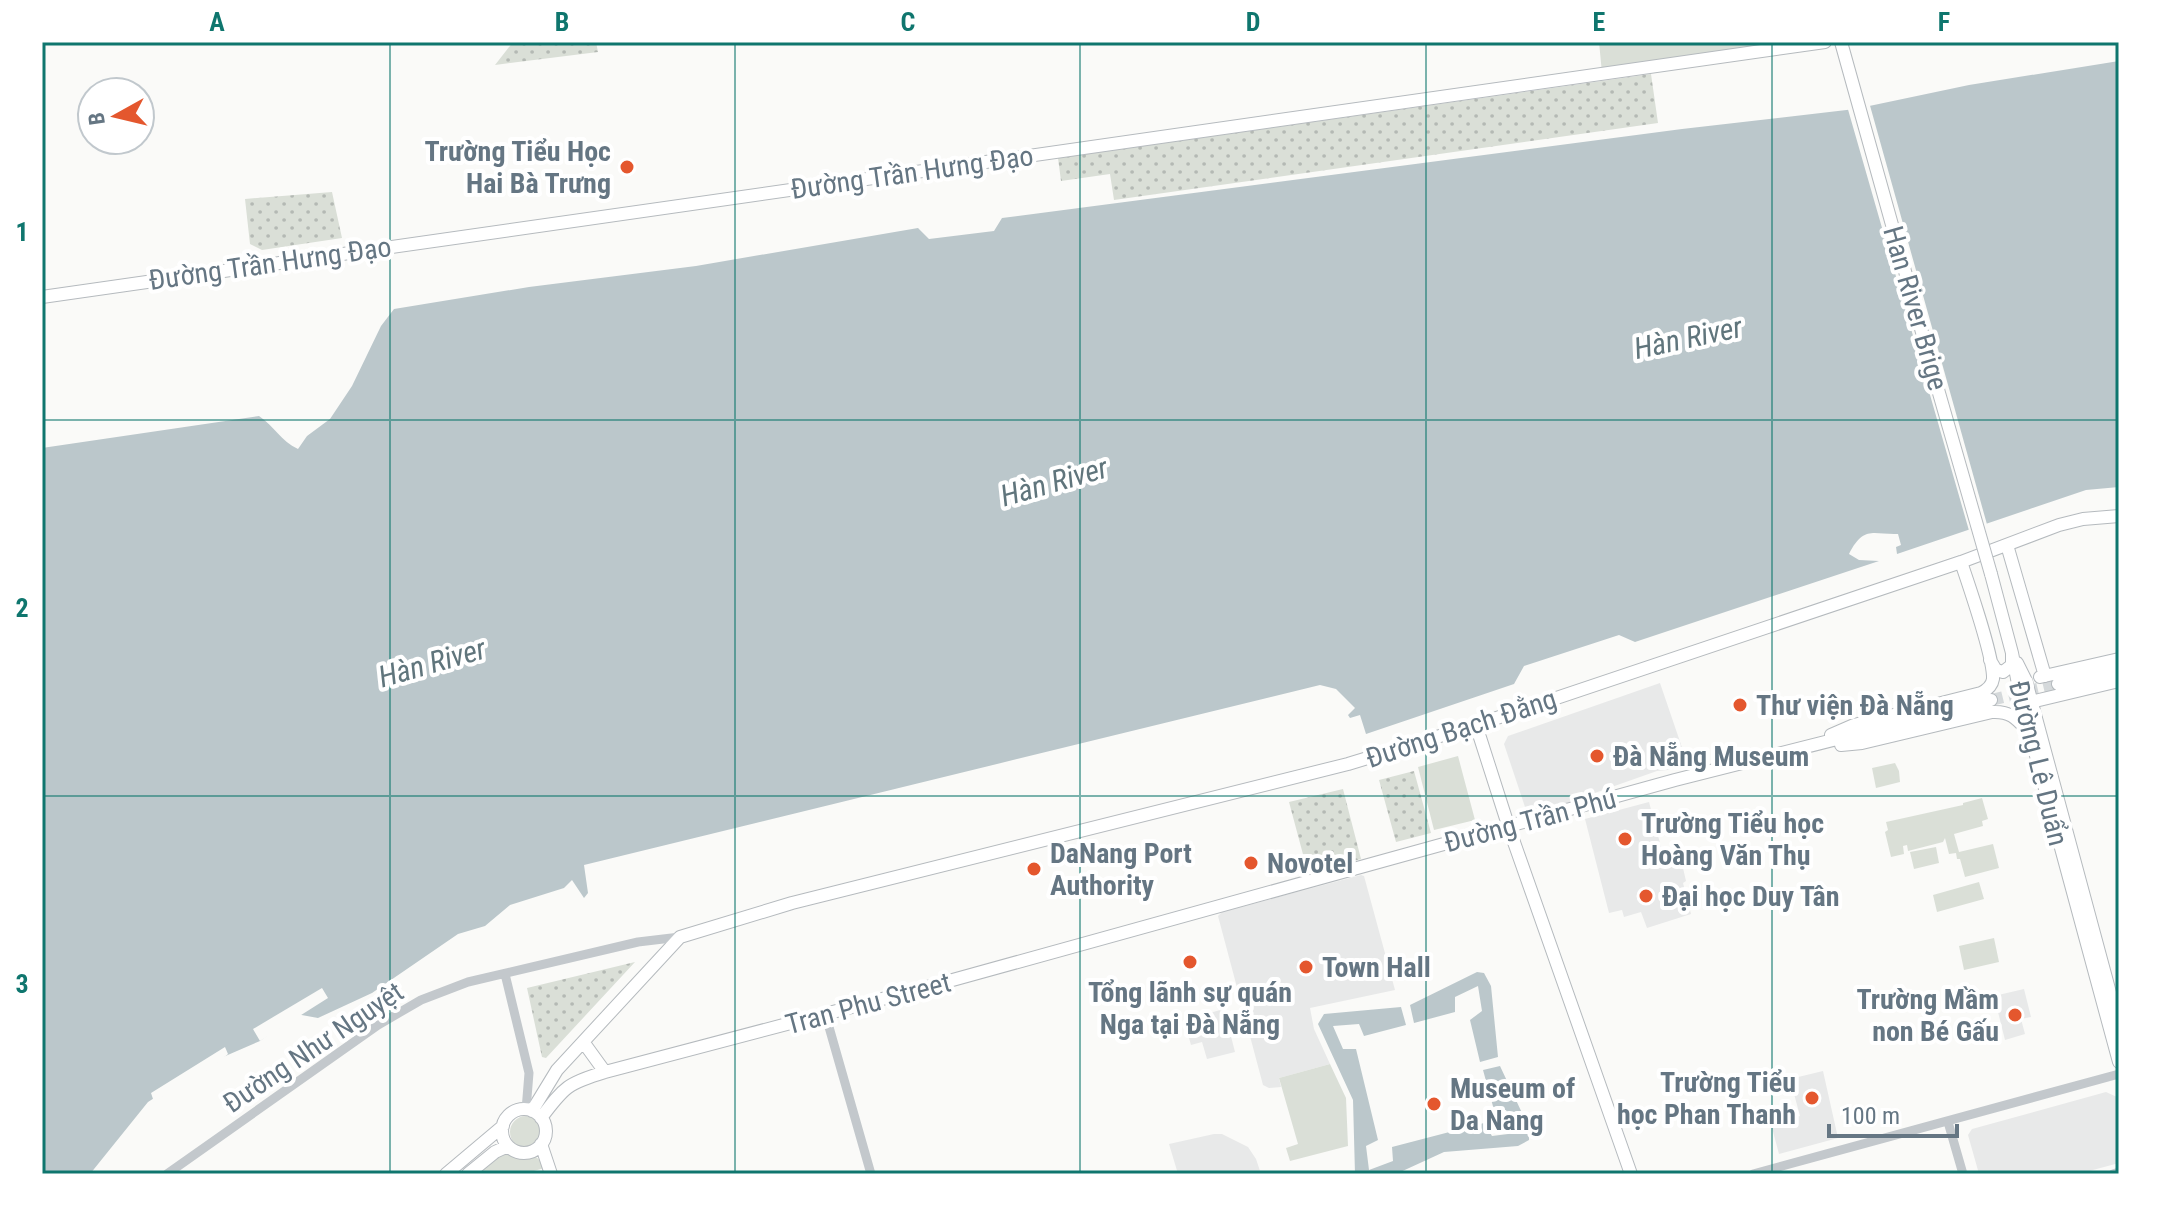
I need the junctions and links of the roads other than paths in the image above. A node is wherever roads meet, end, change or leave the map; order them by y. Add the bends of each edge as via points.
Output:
1 (1825, 42) edge
2 (1841, 42) edge
3 (42, 297) edge
4 (2119, 516) edge
5 (2007, 545) junction
6 (1961, 562) junction
7 (1987, 652) junction
8 (2012, 653) junction
9 (2119, 659) edge
10 (2119, 670) edge
11 (2045, 676) junction
12 (2026, 681) junction
13 (2119, 681) edge
14 (2056, 690) junction
15 (1991, 700) tunnel mouth
16 (2031, 702) junction
17 (1476, 725) junction
18 (2034, 732) junction
19 (1799, 749) junction
20 (1509, 828) junction
21 (680, 937) junction
22 (505, 974) junction
23 (825, 1013) junction
24 (2119, 1026) edge
25 (584, 1043) junction
26 (2119, 1062) edge
27 (605, 1072) junction
28 (2119, 1074) edge
29 (533, 1113) junction
30 (1948, 1122) junction
31 (503, 1126) junction
32 (541, 1144) junction
33 (508, 1146) junction
34 (530, 1152) junction
35 (549, 1170) edge
36 (167, 1174) edge
37 (446, 1174) edge
38 (468, 1174) edge
39 (871, 1174) edge
40 (1631, 1174) edge
41 (1753, 1174) edge
42 (1963, 1174) edge

1 - 3 main road
2 - 8 main road, Han River Brige, bridge
4 - 5 main road, Đường Bạch Đằng via 2070,522
5 - 6 main road, Đường Bạch Đằng
5 - 11 main road
6 - 7 main road
6 - 17 main road, Đường Bạch Đằng
7 - 8 main road via 1999,672 2010,668
7 - 19 main road via 1993,678 1986,690 1854,725
8 - 12 main road, Đường Lê Duẩn
8 - 18 main road, Đường Lê Duẩn via 2016,684
9 - 11 main road
10 - 14 main road
11 - 12 main road
12 - 16 main road, Đường Lê Duẩn
13 - 14 main road
14 - 16 main road
14 - 18 main road
15 - 19 main road, Đường Trần Phú
16 - 18 main road, Đường Lê Duẩn
17 - 20 main road
17 - 21 main road, Đường Bạch Đằng via 1348,764 792,903
18 - 19 main road via 2003,711 1862,743
18 - 24 main road, Đường Lê Duẩn
18 - 26 main road, Đường Lê Duẩn
19 - 20 main road, Đường Trần Phú
20 - 23 main road, Đường Trần Phú
20 - 40 main road
21 - 22 street, Đường Như Nguyệt
21 - 25 main road
22 - 29 street
22 - 36 street, Đường Như Nguyệt via 446,990 389,1018
23 - 27 main road, Tran Phu Street
23 - 39 street
25 - 27 main road
25 - 29 main road via 550,1078
27 - 29 main road, Tran Phu Street via 578,1080
28 - 30 street
29 - 31 main road via 509,1116
29 - 32 main road via 546,1131
30 - 41 street
30 - 42 street
31 - 33 main road
31 - 37 main road
32 - 34 main road
32 - 35 main road
33 - 34 main road
33 - 38 main road
34 - 35 main road

